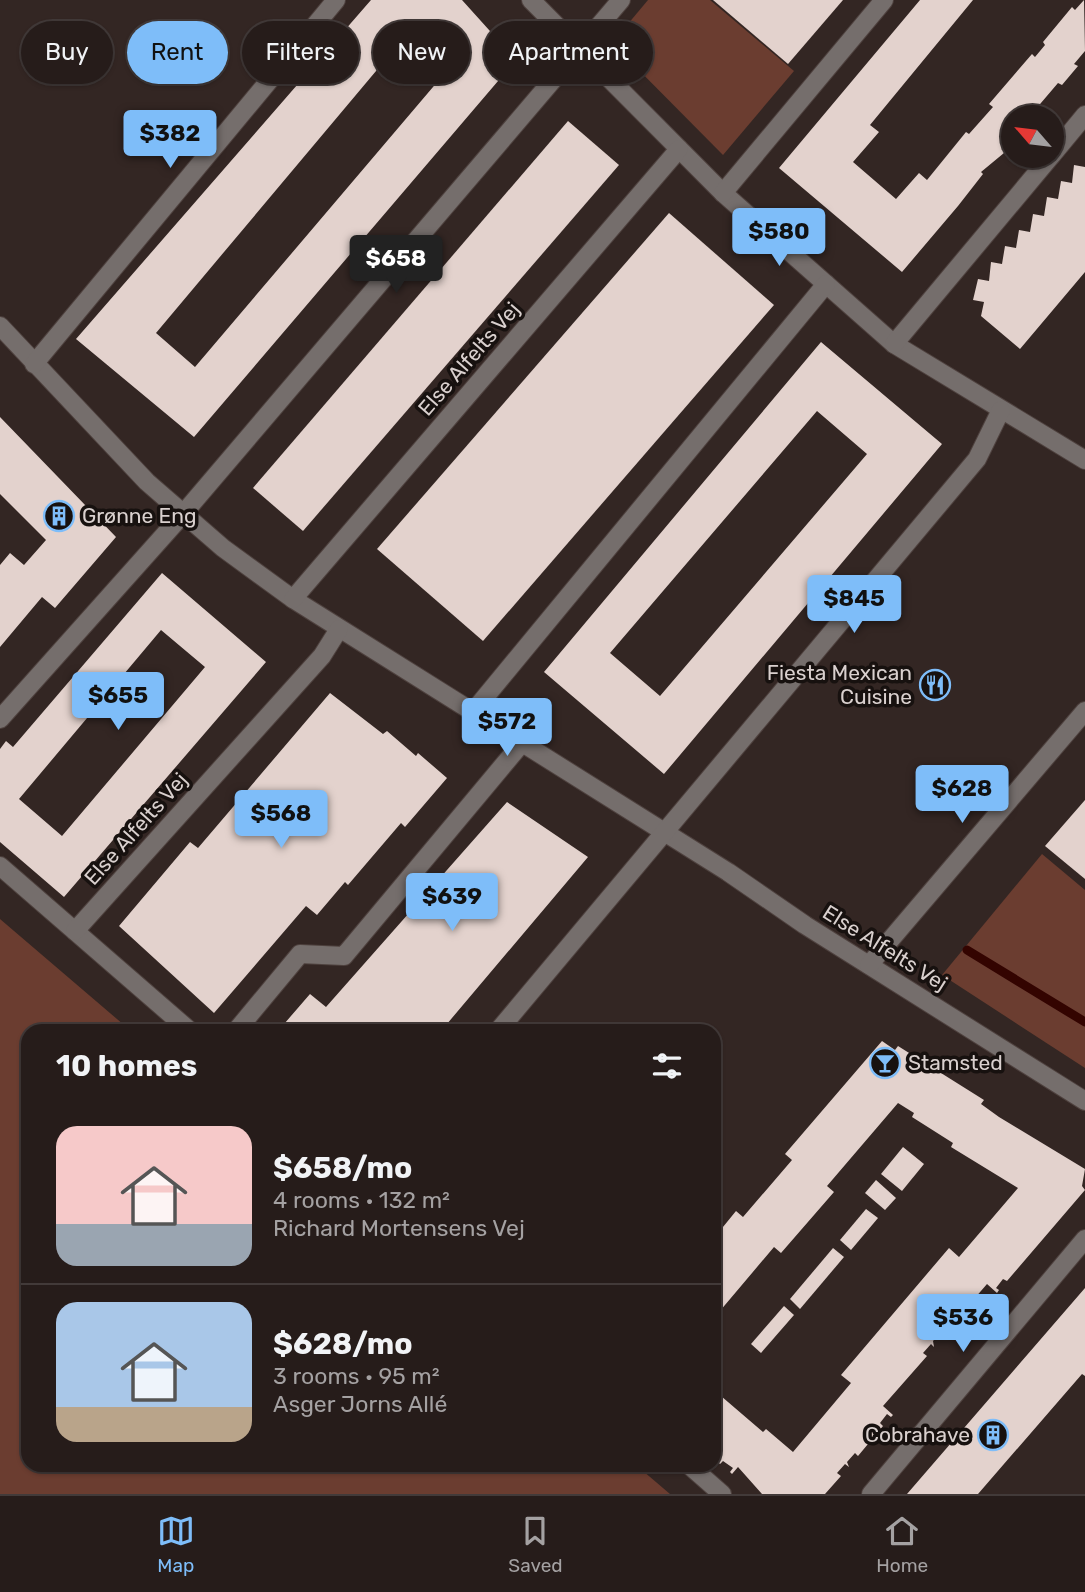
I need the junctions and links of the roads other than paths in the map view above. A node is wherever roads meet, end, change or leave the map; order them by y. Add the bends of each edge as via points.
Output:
1 (336, 0) edge
2 (531, 0) edge
3 (621, 0) edge
4 (884, 0) edge
5 (551, 21) edge
6 (603, 21) edge
7 (550, 84) edge
8 (613, 84) edge
9 (1085, 115) edge
10 (1064, 140) edge
11 (679, 149) junction
12 (1040, 168) edge
13 (723, 193) junction
14 (826, 284) junction
15 (0, 326) edge
16 (894, 344) junction
17 (34, 364) junction
18 (1001, 410) junction
19 (1085, 460) edge
20 (183, 514) junction
21 (293, 598) junction
22 (339, 629) junction
23 (1085, 711) edge
24 (472, 713) junction
25 (0, 719) edge
26 (521, 744) junction
27 (663, 832) junction
28 (0, 866) edge
29 (75, 931) junction
30 (870, 965) junction
31 (182, 1024) edge
32 (242, 1024) edge
33 (504, 1024) edge
34 (1085, 1101) edge
35 (1085, 1239) edge
36 (697, 1472) edge
37 (722, 1494) edge
38 (871, 1494) edge

1 - 17 street
2 - 5 street
3 - 6 street
4 - 13 street
7 - 20 street
8 - 11 street
9 - 10 street
11 - 13 street
11 - 21 street, Else Alfelts Vej
12 - 16 street
13 - 14 street
14 - 16 street
14 - 24 street
15 - 17 street, Else Alfelts Vej
16 - 18 street
17 - 20 street, Else Alfelts Vej
18 - 19 street
18 - 27 street via 977,459
20 - 21 street, Else Alfelts Vej
20 - 25 street
21 - 22 street, Else Alfelts Vej
22 - 24 street, Else Alfelts Vej
22 - 29 street, Else Alfelts Vej via 322,656
23 - 30 street
24 - 26 street, Else Alfelts Vej
26 - 27 street, Else Alfelts Vej
26 - 32 street via 344,956 300,954
27 - 30 street, Else Alfelts Vej
27 - 33 street
28 - 29 street
29 - 31 street
30 - 34 street, Else Alfelts Vej
35 - 38 street
36 - 37 street

